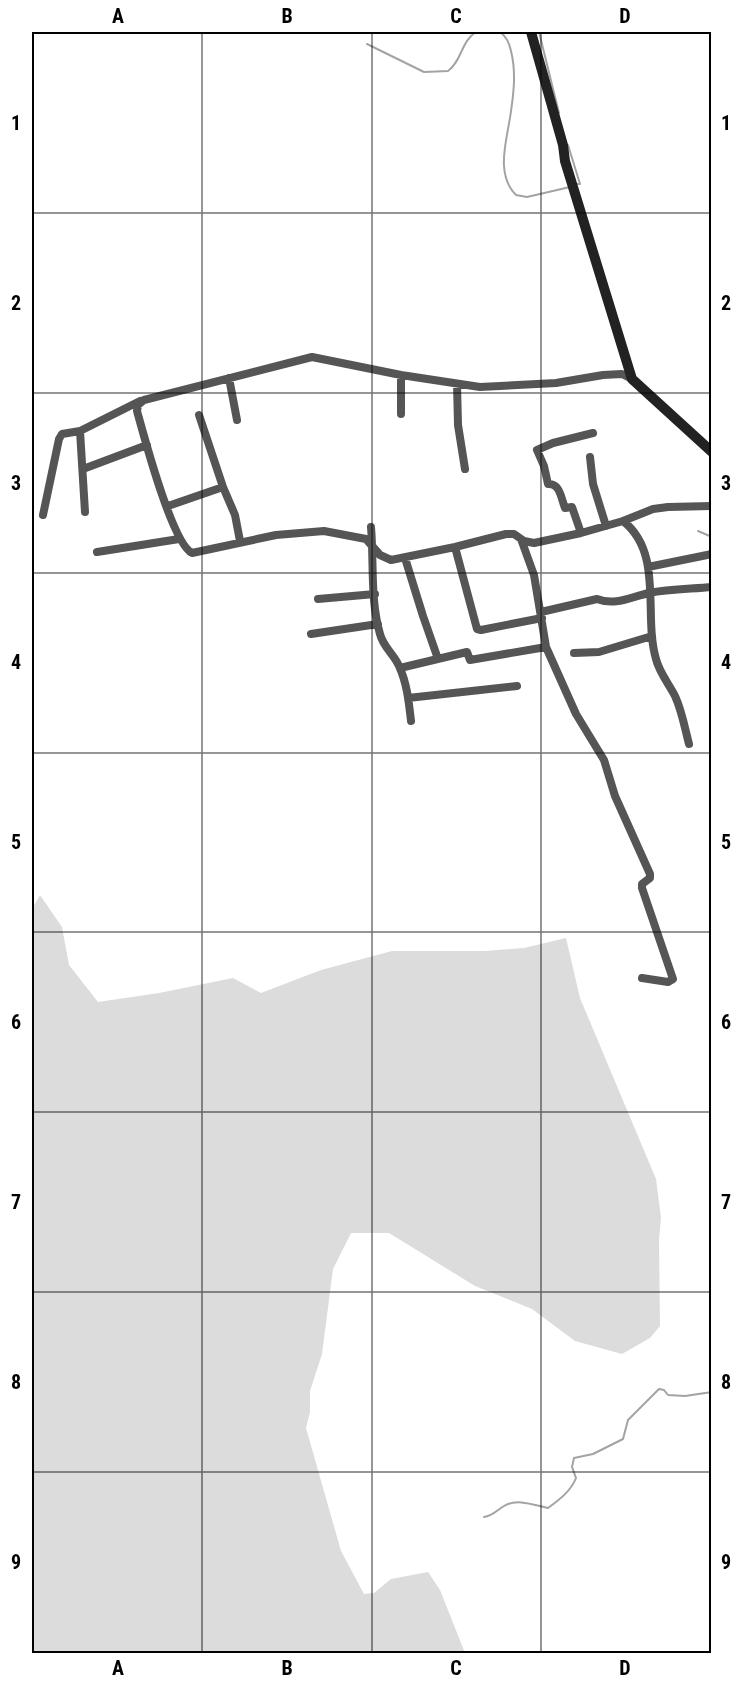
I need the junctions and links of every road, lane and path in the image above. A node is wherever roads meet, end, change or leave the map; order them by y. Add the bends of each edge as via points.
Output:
1 (531, 32) edge
2 (401, 375) junction
3 (229, 378) junction
4 (632, 379) junction
5 (457, 384) junction
6 (144, 400) junction
7 (401, 414) dead end
8 (199, 415) dead end
9 (237, 420) dead end
10 (80, 431) junction
11 (593, 433) dead end
12 (147, 445) junction
13 (711, 452) edge
14 (590, 457) dead end
15 (83, 469) junction
16 (465, 469) dead end
17 (224, 488) junction
18 (168, 506) junction
19 (711, 506) edge
20 (85, 512) dead end
21 (43, 515) dead end
22 (623, 521) junction
23 (606, 526) junction
24 (371, 527) dead end
25 (581, 533) junction
26 (179, 539) junction
27 (521, 539) junction
28 (240, 542) junction
29 (373, 547) junction
30 (455, 547) junction
31 (97, 552) dead end
32 (711, 554) edge
33 (405, 558) junction
34 (648, 567) junction
35 (711, 587) edge
36 (649, 593) junction
37 (375, 594) junction
38 (318, 599) dead end
39 (541, 615) junction
40 (378, 624) junction
41 (311, 634) dead end
42 (652, 636) junction
43 (546, 647) junction
44 (574, 653) dead end
45 (438, 659) junction
46 (400, 668) junction
47 (517, 686) dead end
48 (408, 698) junction
49 (411, 721) dead end
50 (689, 744) dead end
51 (642, 978) dead end

1 - 4 street via 565,161
2 - 3 street via 312,357
2 - 5 street
2 - 7 street
3 - 6 street
3 - 9 street
4 - 5 street via 622,374 499,387
4 - 13 street
5 - 16 street
6 - 10 street
6 - 12 street via 137,411
8 - 17 street
10 - 15 street
10 - 21 street via 62,434 59,439
11 - 25 street via 537,450 548,484 557,487 565,508 572,507
12 - 15 street
12 - 18 street
14 - 23 street via 593,484
15 - 20 street
17 - 18 street
17 - 28 street
18 - 26 street
19 - 22 street via 653,509
22 - 23 street
22 - 34 street via 641,540
23 - 25 street
24 - 29 street
25 - 27 street via 534,543
26 - 28 street via 192,553
26 - 31 street
27 - 30 street via 506,534
27 - 39 street via 534,575
28 - 29 street via 324,531 363,538
29 - 33 street via 386,559
29 - 37 street
30 - 33 street
30 - 39 street via 473,626 481,630
32 - 34 street
33 - 45 street
34 - 36 street
35 - 36 street
36 - 39 street via 616,602 597,599
36 - 42 street
37 - 38 street
37 - 40 street
39 - 43 street
40 - 41 street
40 - 46 street via 382,642
42 - 44 street via 599,652
42 - 50 street via 656,660 676,699
43 - 45 street via 470,660 467,652
43 - 51 street via 576,714 604,760 615,796 650,874 642,888 673,979 668,982
45 - 46 street
46 - 48 street
47 - 48 street
48 - 49 street

